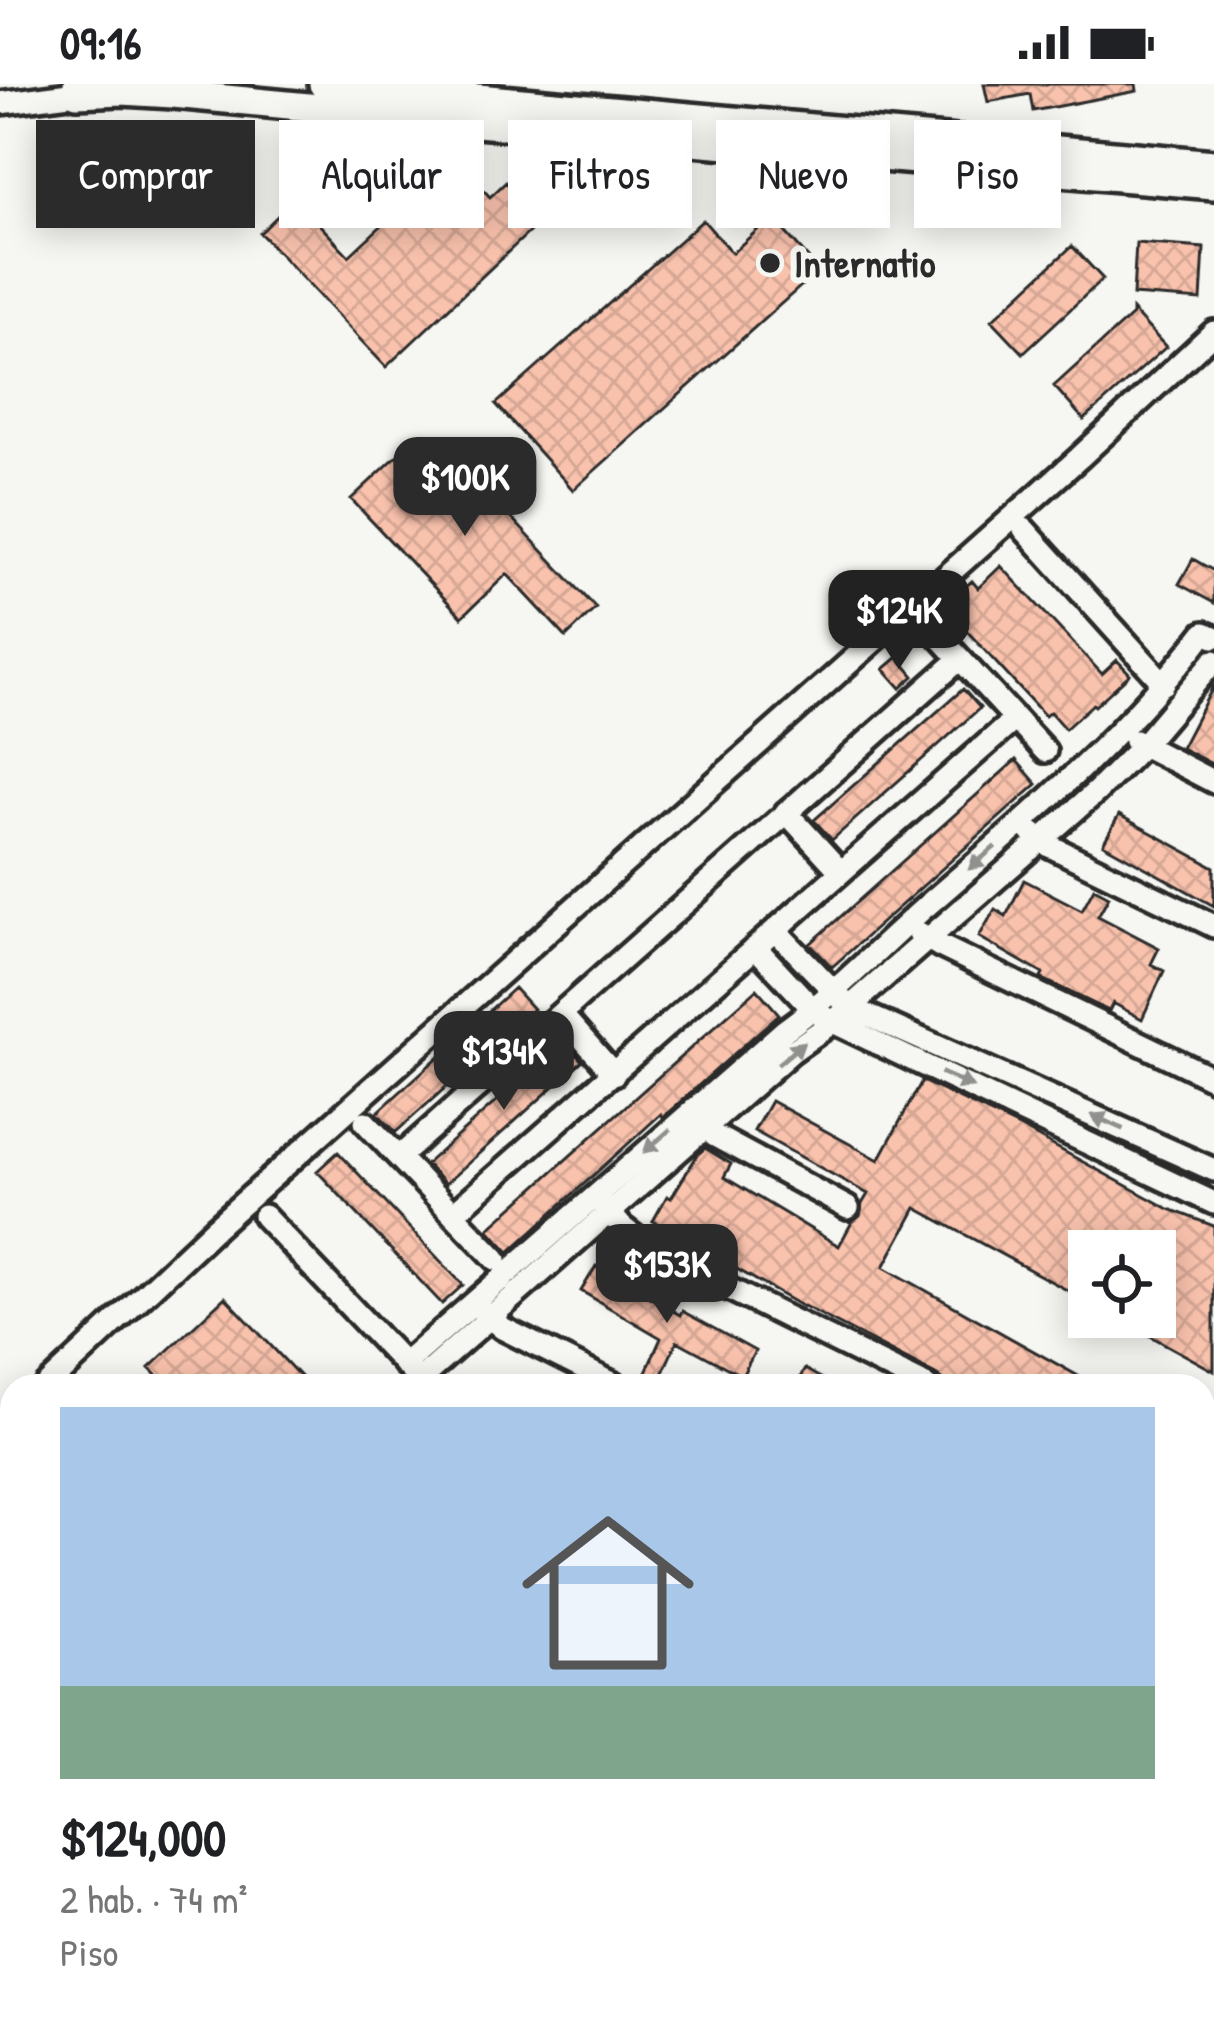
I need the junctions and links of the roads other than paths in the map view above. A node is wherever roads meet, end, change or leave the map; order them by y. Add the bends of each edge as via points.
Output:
1 (323, 84) edge
2 (88, 88) edge
3 (0, 103) edge
4 (1214, 164) edge
5 (1214, 185) edge
6 (1214, 332) edge
7 (1024, 529) dead end
8 (928, 624) dead end
9 (1214, 637) edge
10 (960, 659) junction
11 (1214, 661) edge
12 (1164, 684) junction
13 (1015, 719) junction
14 (1120, 730) junction
15 (1142, 746) junction
16 (1045, 752) dead end
17 (1077, 772) junction
18 (1214, 782) edge
19 (1096, 792) junction
20 (786, 812) junction
21 (1022, 823) junction
22 (1040, 840) junction
23 (841, 872) junction
24 (908, 923) junction
25 (1214, 926) edge
26 (777, 932) junction
27 (926, 938) junction
28 (757, 949) junction
29 (832, 1008) junction
30 (561, 1014) junction
31 (614, 1074) junction
32 (1214, 1079) edge
33 (699, 1119) junction
34 (365, 1122) dead end
35 (399, 1157) junction
36 (1214, 1170) edge
37 (595, 1196) junction
38 (1214, 1203) edge
39 (848, 1208) dead end
40 (453, 1214) junction
41 (610, 1214) junction
42 (264, 1216) dead end
43 (496, 1259) dead end
44 (481, 1311) junction
45 (60, 1374) edge
46 (413, 1374) edge
47 (419, 1374) edge
48 (594, 1374) edge
49 (902, 1374) edge

1 - 4 street
2 - 3 street
2 - 5 street
6 - 45 street
7 - 12 street
8 - 10 street
9 - 12 street via 1204,633
10 - 13 street
10 - 20 street
11 - 15 street
12 - 14 street
13 - 16 street
13 - 23 street
14 - 15 street
14 - 17 street
15 - 18 street
15 - 19 street
17 - 19 street
17 - 21 street
19 - 22 street
20 - 23 street
20 - 30 street
21 - 22 street
21 -> 24 street
22 - 25 street
22 - 27 street
23 - 26 street
24 - 27 street
24 - 29 street
26 - 28 street
26 - 29 street
27 - 29 street
27 - 32 street
28 - 29 street
28 - 31 street
29 - 33 street via 785,1030
36 -> 29 street
29 -> 38 street
30 - 31 street
30 - 35 street
31 - 40 street
33 -> 37 street
33 - 39 street via 715,1136
33 - 41 street
34 - 35 street
35 - 40 street
37 - 41 street
37 - 44 street
40 - 43 street
41 - 44 street
41 - 49 street via 656,1253
42 - 46 street
44 - 47 street
44 - 48 street

